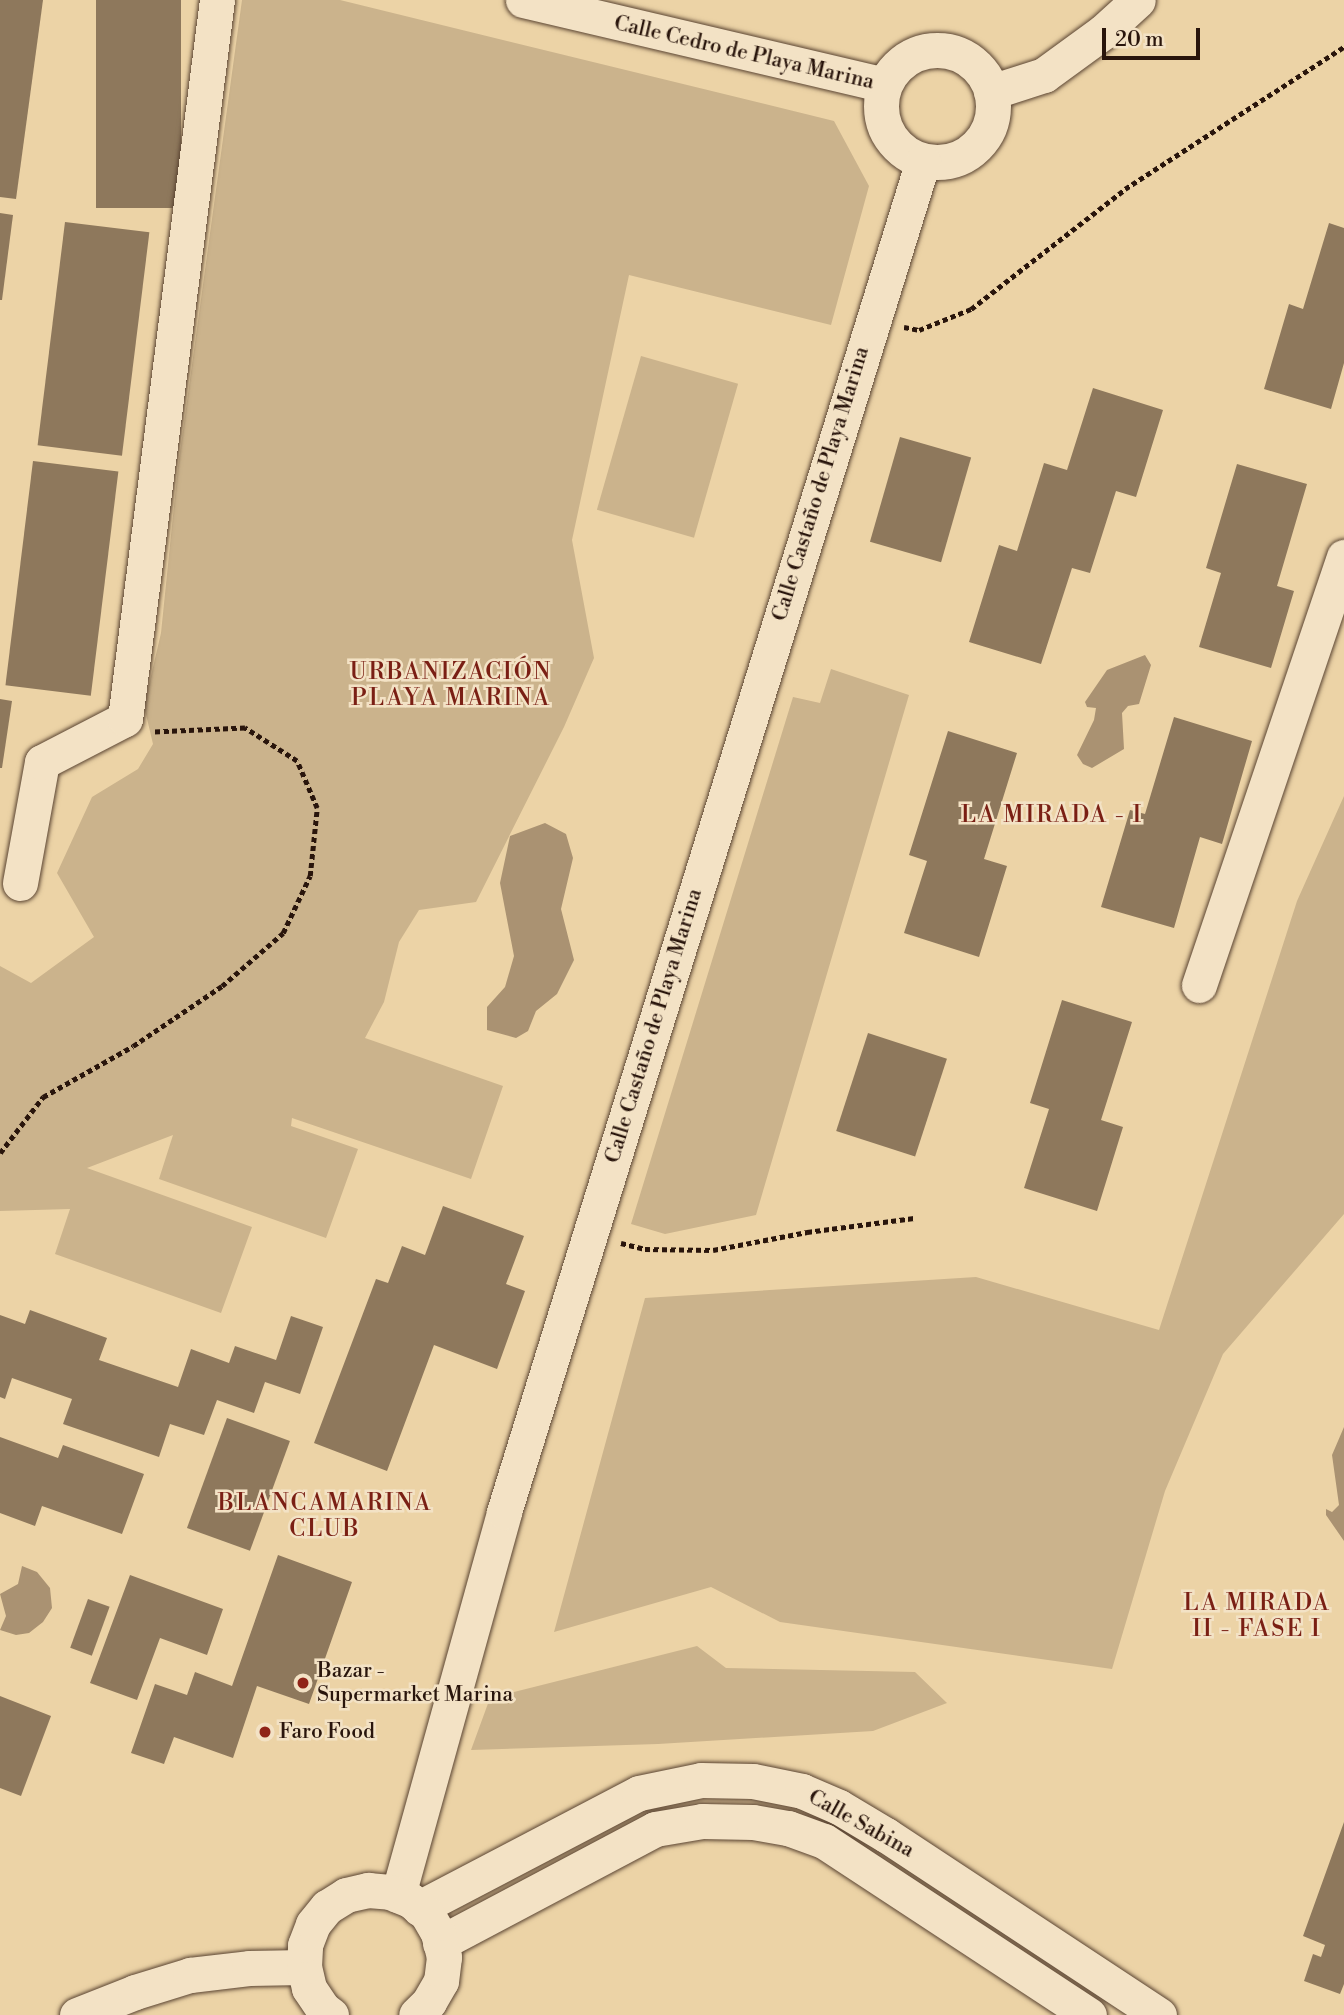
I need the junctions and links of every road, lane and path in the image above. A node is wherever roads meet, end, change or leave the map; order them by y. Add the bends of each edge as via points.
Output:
1 (217, 0) edge
2 (523, 0) edge
3 (1138, 0) edge
4 (640, 14) edge
5 (1344, 47) edge
6 (884, 85) junction
7 (992, 92) junction
8 (923, 161) junction
9 (873, 320) junction
10 (1344, 557) edge
11 (125, 719) junction
12 (20, 883) dead end
13 (1199, 985) dead end
14 (0, 1153) edge
15 (914, 1218) dead end
16 (590, 1235) junction
17 (409, 1902) junction
18 (440, 1943) junction
19 (304, 1967) junction
20 (429, 2011) edge
21 (77, 2015) edge
22 (331, 2015) edge
23 (1089, 2015) edge
24 (1159, 2015) edge

1 - 11 street
2 - 4 street, Calle Cedro de Playa Marina
3 - 7 street via 1044,75
4 - 6 street, Calle Cedro de Playa Marina
5 - 9 path via 1125,189 971,309 919,330
6 - 7 street via 906,58 941,49 973,62
6 - 8 street via 880,104 891,140
7 - 8 street via 988,130 976,146 961,157
8 - 9 street, Calle Castaño de Playa Marina
9 - 16 street, Calle Castaño de Playa Marina
10 - 13 street
11 - 12 street via 42,762
11 - 14 path via 148,732 245,728 297,761 317,808 310,876 283,933 273,942 211,994 133,1046 43,1097
15 - 16 path via 713,1250 645,1249
16 - 17 street, Calle Castaño de Playa Marina via 491,1555
17 - 18 street via 438,1933
17 - 19 street via 368,1890 346,1895 327,1907 313,1924 305,1945
17 - 24 street, Calle Sabina via 639,1793 701,1780 753,1781 802,1791 839,1807
18 - 20 street via 444,1957 441,1981
18 - 23 street, Calle Sabina via 655,1829 702,1821 753,1822 824,1841
19 - 21 street via 190,1975
19 - 22 street via 309,1988

